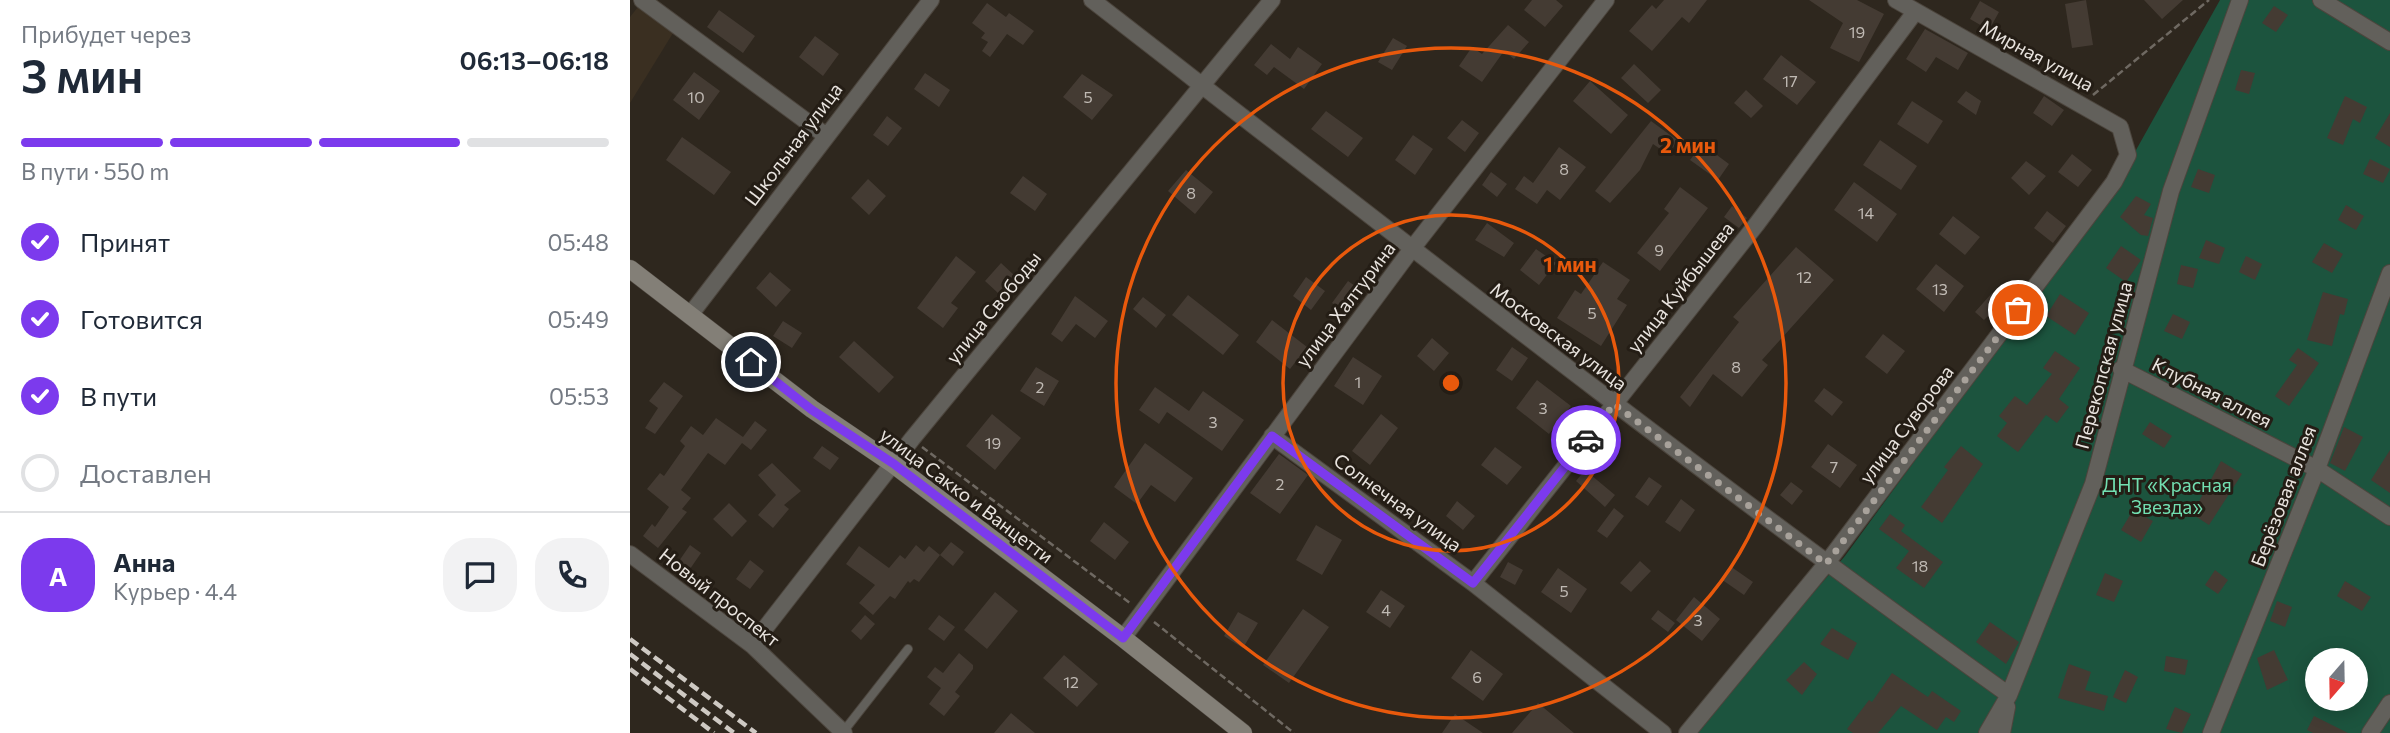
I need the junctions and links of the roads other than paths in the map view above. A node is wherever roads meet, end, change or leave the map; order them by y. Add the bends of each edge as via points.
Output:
1 (642, 0) edge
2 (931, 0) edge
3 (1092, 0) edge
4 (1272, 0) edge
5 (1606, 0) edge
6 (1896, 0) edge
7 (2240, 0) edge
8 (2321, 0) edge
9 (1915, 12) junction
10 (2390, 42) edge
11 (1201, 85) junction
12 (2120, 127) joint
13 (825, 135) junction
14 (1411, 250) junction
15 (630, 269) edge
16 (2390, 273) edge
17 (690, 315) junction
18 (2121, 369) junction
19 (1614, 404) junction
20 (1272, 436) junction
21 (894, 464) junction
22 (2317, 469) junction
23 (2390, 517) edge
24 (630, 554) edge
25 (1826, 564) junction
26 (1473, 583) junction
27 (1123, 638) junction
28 (752, 645) junction
29 (908, 649) dead end
30 (2009, 695) junction
31 (2390, 703) edge
32 (844, 733) edge
33 (1242, 733) edge
34 (1663, 733) edge
35 (1686, 733) edge
36 (1987, 733) edge
37 (2002, 733) edge
38 (2211, 733) edge
39 (2370, 733) edge

1 - 13 street
2 - 13 street, Школьная улица
3 - 11 street, Московская улица
4 - 11 street, улица Свободы
5 - 14 street, улица Халтурина
6 - 9 street, Мирная улица
7 - 18 street, Перекопская улица via 2171,191
8 - 10 street
9 - 12 street, Мирная улица
9 - 19 street, улица Куйбышева via 1756,225
11 - 14 street, Московская улица
11 - 21 street, улица Свободы
12 - 25 street, улица Суворова via 2128,155 2114,182
13 - 17 street, Школьная улица
14 - 19 street, Московская улица
14 - 20 street, улица Халтурина
15 - 17 main road, улица Сакко и Ванцетти
16 - 22 street, Берёзовая аллея
17 - 21 main road, улица Сакко и Ванцетти via 812,410
18 - 22 street, Клубная аллея
18 - 30 street, Перекопская улица via 2093,484
19 - 25 street, Московская улица
19 - 26 street, улица Куйбышева
20 - 26 street, Солнечная улица
20 - 27 street, улица Халтурина
21 - 27 main road, улица Сакко и Ванцетти
21 - 28 street, улица Свободы
22 - 23 street, Клубная аллея
22 - 38 street, Берёзовая аллея
24 - 28 street, Новый проспект
25 - 30 street, Московская улица
25 - 35 street, улица Суворова
26 - 34 street, Солнечная улица
27 - 33 main road, улица Сакко и Ванцетти
28 - 32 street, Новый проспект
29 - 32 lane
30 - 36 street, Перекопская улица
30 - 37 street
31 - 39 street

